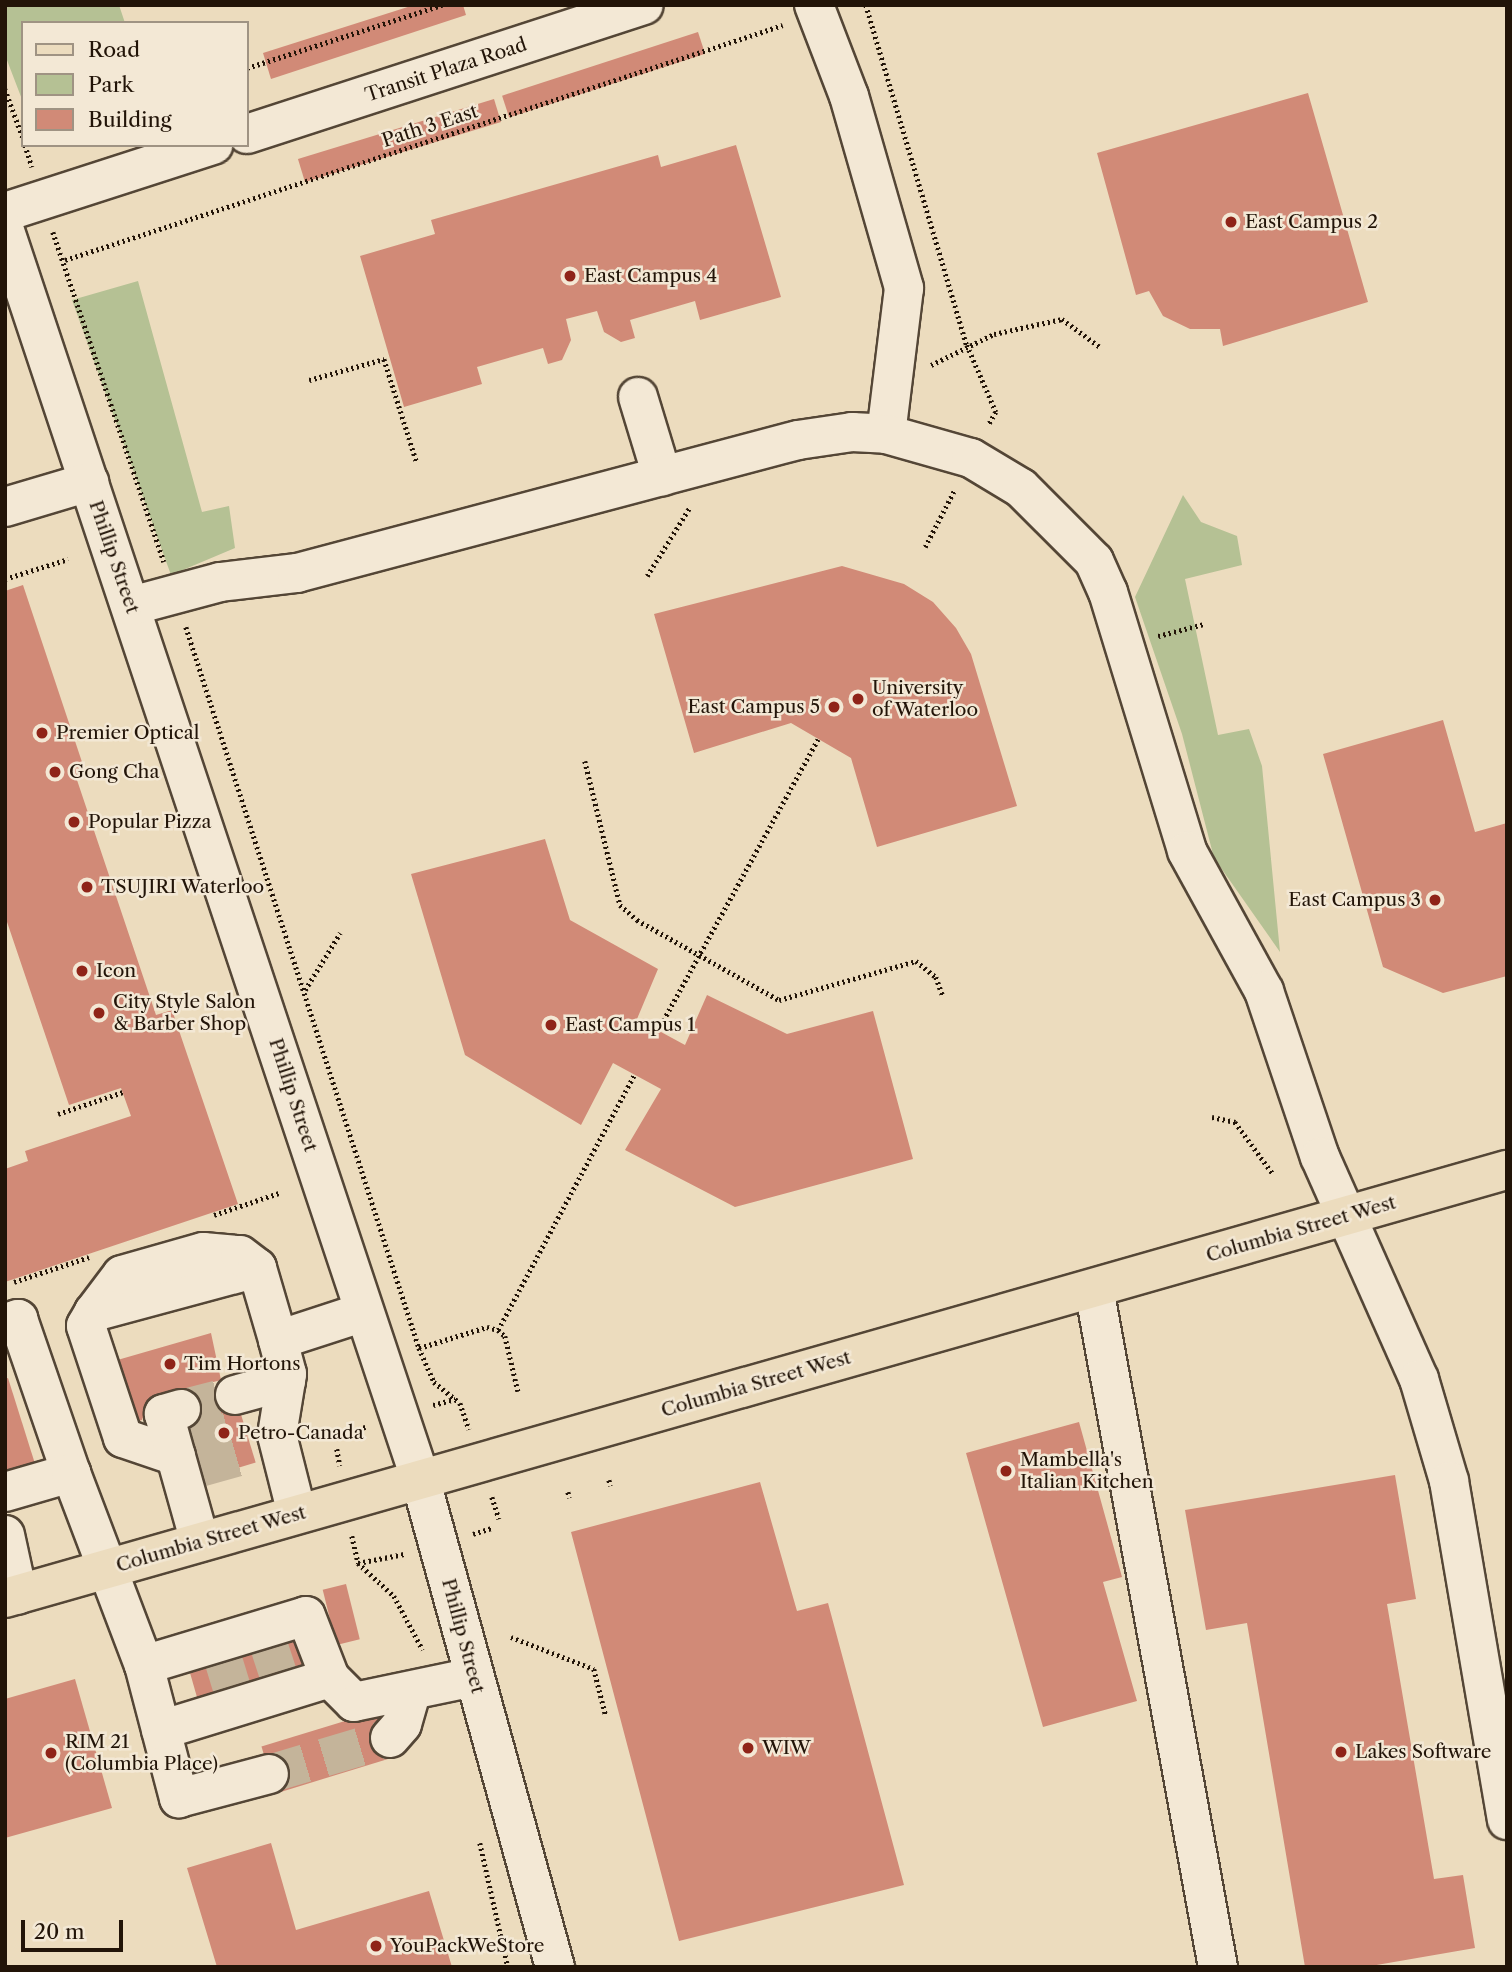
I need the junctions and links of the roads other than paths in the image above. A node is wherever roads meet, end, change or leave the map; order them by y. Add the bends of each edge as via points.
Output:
1 (644, 5) edge
2 (803, 14) edge
3 (248, 134) edge
4 (207, 147) edge
5 (5, 212) edge
6 (5, 231) edge
7 (638, 397) dead end
8 (886, 434) junction
9 (662, 476) junction
10 (89, 482) junction
11 (5, 506) edge
12 (131, 606) junction
13 (1507, 1170) edge
14 (1346, 1216) junction
15 (1094, 1289) junction
16 (364, 1312) junction
17 (5, 1323) edge
18 (278, 1340) junction
19 (71, 1473) junction
20 (420, 1478) junction
21 (5, 1492) edge
22 (297, 1514) junction
23 (5, 1535) edge
24 (200, 1542) junction
25 (110, 1569) junction
26 (12, 1596) edge
27 (274, 1662) junction
28 (144, 1665) junction
29 (229, 1676) junction
30 (474, 1677) junction
31 (330, 1678) junction
32 (423, 1689) junction
33 (161, 1730) junction
34 (390, 1738) tunnel mouth
35 (269, 1774) tunnel mouth
36 (1507, 1820) edge
37 (555, 1967) edge
38 (1218, 1967) edge

1 - 3 street, Transit Plaza Road
2 - 8 street via 849,96 904,288
4 - 5 street
6 - 10 street, Phillip Street
7 - 9 street
8 - 9 street via 798,440
8 - 14 street via 971,458 1021,488 1094,561 1127,645 1187,851 1264,991 1320,1157
9 - 12 street via 297,573
10 - 11 street
10 - 12 street, Phillip Street
12 - 16 street, Phillip Street
13 - 14 main road, Columbia Street West
14 - 15 main road, Columbia Street West
14 - 36 street via 1438,1434
15 - 20 main road, Columbia Street West
15 - 38 street
16 - 18 street
16 - 20 street, Phillip Street
17 - 19 street via 18,1319
18 - 22 street via 286,1381 258,1428
18 - 24 street via 257,1268 240,1255 203,1252 154,1262 122,1275 86,1326 123,1438 184,1449
19 - 21 street
19 - 25 street
20 - 22 main road, Columbia Street West
20 - 30 street, Phillip Street
22 - 24 main road, Columbia Street West
23 - 26 street
24 - 25 main road, Columbia Street West
25 - 26 main road, Columbia Street West
25 - 28 street
27 - 29 street
27 - 29 street
27 - 31 street
27 - 31 street via 306,1616
28 - 29 street
28 - 33 street
29 - 33 street
30 - 32 street
30 - 37 street, Phillip Street
31 - 32 street via 354,1702
32 - 34 street
33 - 35 street via 179,1798

